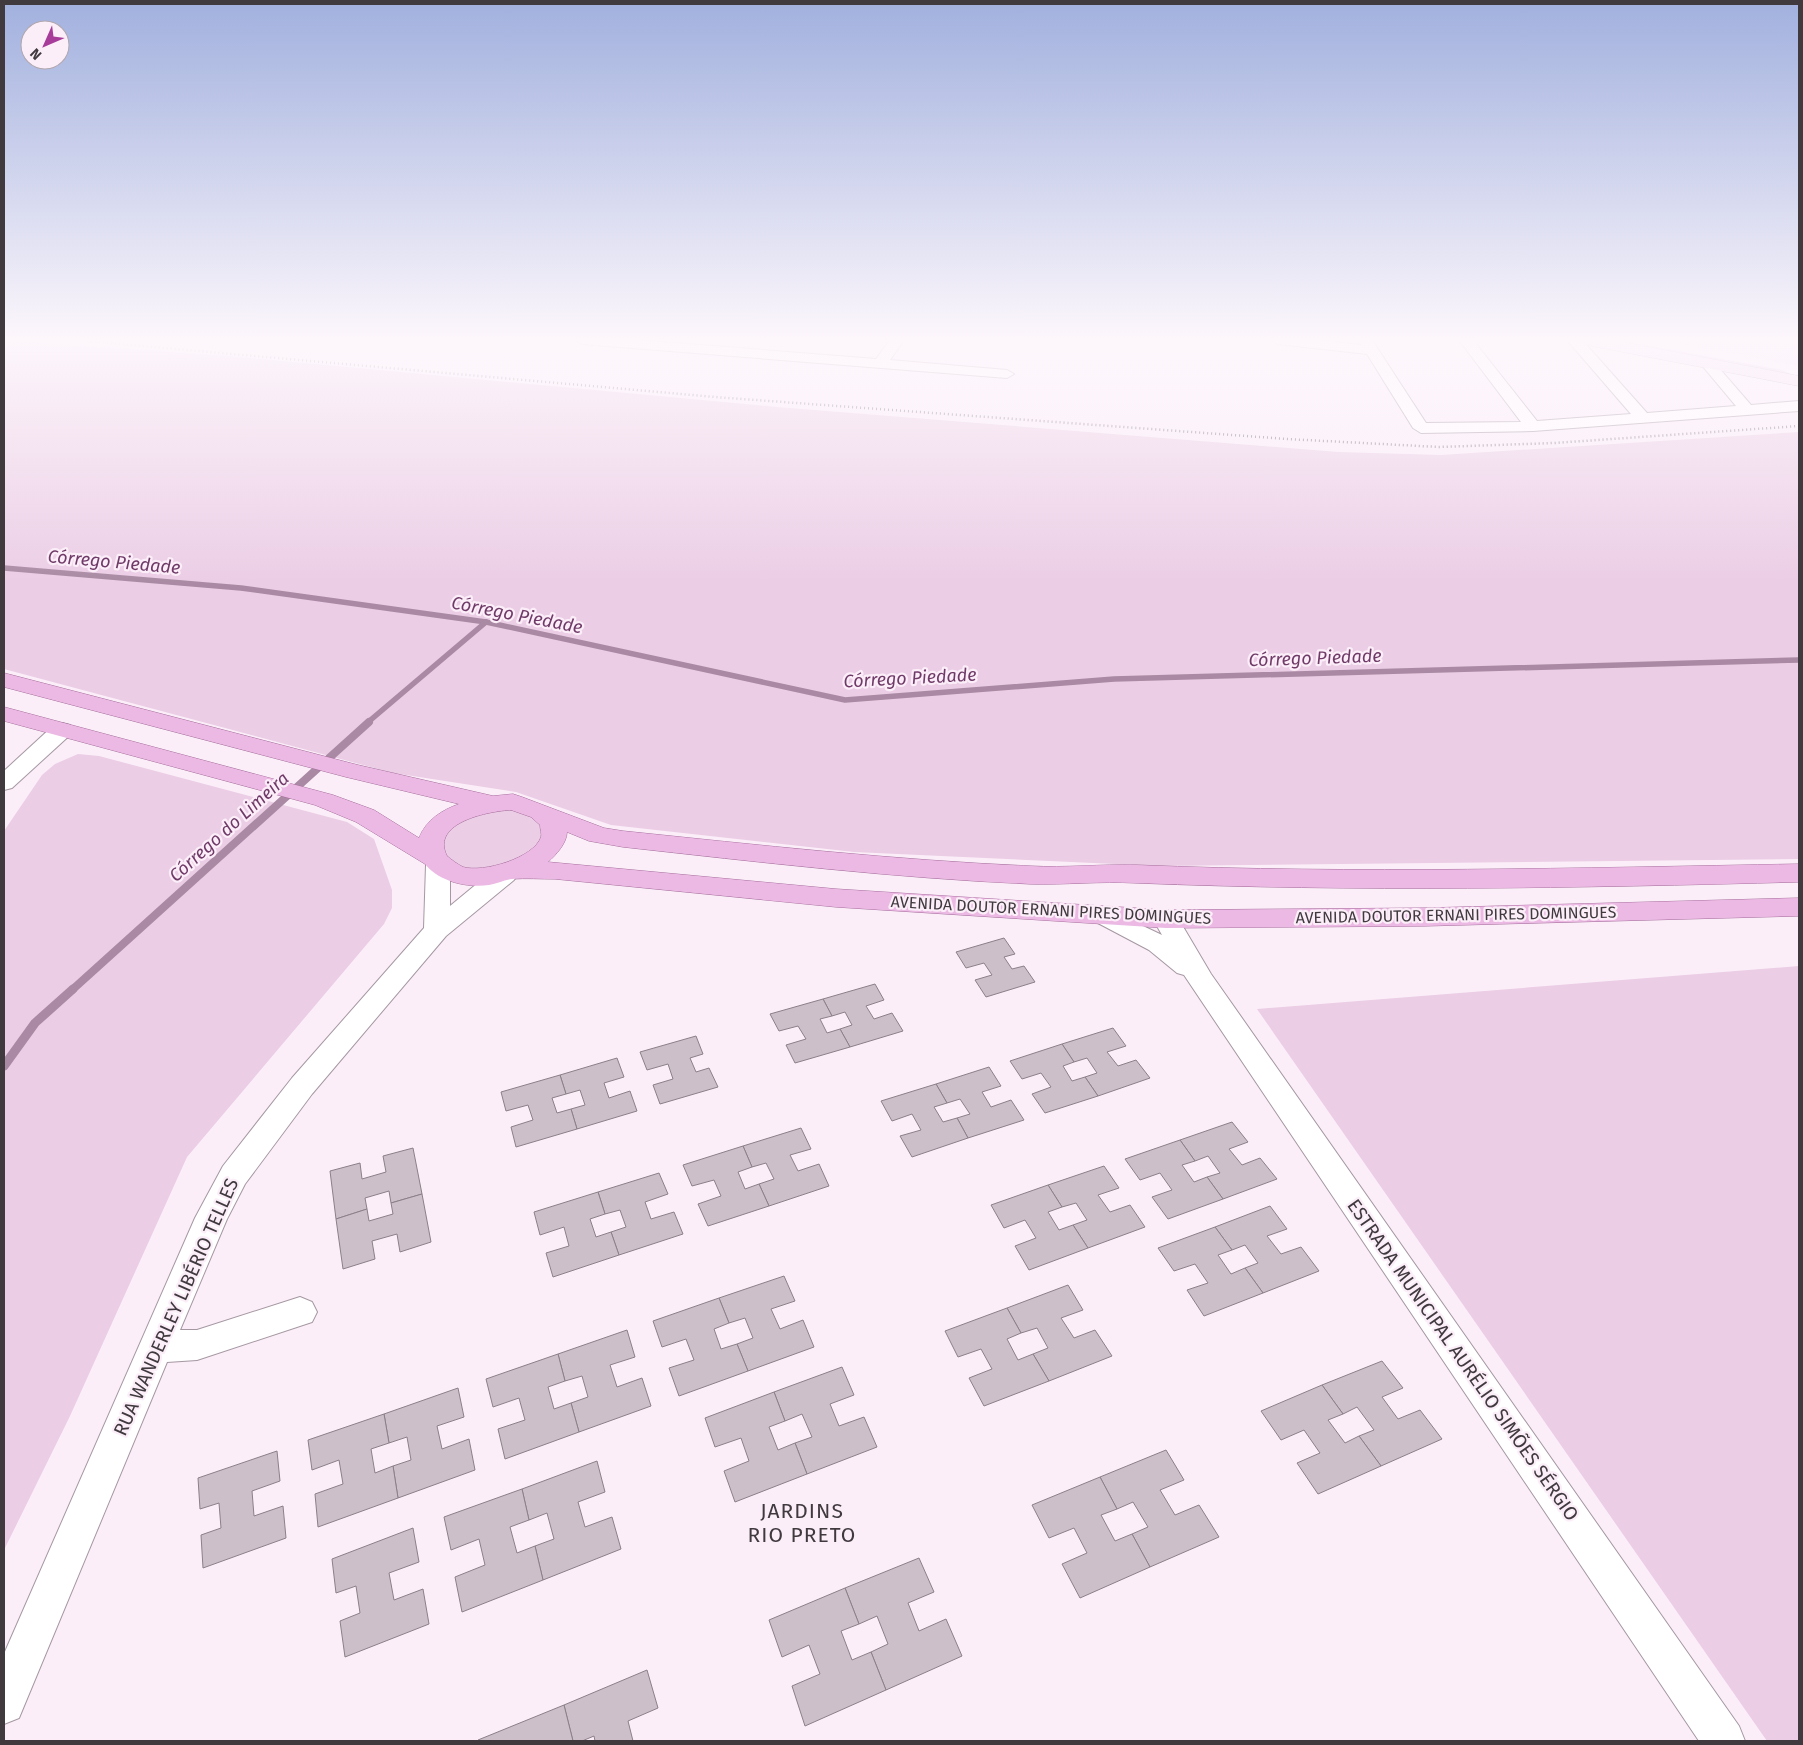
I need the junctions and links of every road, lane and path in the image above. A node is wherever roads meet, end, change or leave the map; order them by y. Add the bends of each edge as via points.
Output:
1 (1417, 421) edge
2 (1529, 421) edge
3 (1595, 421) edge
4 (1533, 426) junction
5 (4, 680) edge
6 (4, 714) edge
7 (62, 730) junction
8 (4, 784) edge
9 (490, 803) junction
10 (547, 815) junction
11 (436, 861) junction
12 (510, 872) junction
13 (1799, 873) edge
14 (1799, 907) edge
15 (1104, 916) junction
16 (1166, 919) junction
17 (436, 930) junction
18 (1200, 979) junction
19 (300, 1312) dead end
20 (156, 1347) junction
21 (4, 1703) edge
22 (1724, 1741) edge

1 - 4 street via 1421,428
2 - 4 street
3 - 4 street
5 - 9 main road via 355,772
6 - 7 main road
7 - 8 street
7 - 11 main road via 324,800 365,816
9 - 10 main road via 513,802 533,806
9 - 11 main road via 468,808 449,818 435,831 430,845
10 - 12 main road via 554,825 554,838 534,862
10 - 13 main road via 598,834 623,839 839,862 1032,875 1418,880
11 - 12 main road via 450,872 467,876 485,877
11 - 17 street
12 - 15 main road, AVENIDA DOUTOR ERNANI PIRES DOMINGUES via 564,871 836,898
12 - 17 street, RUA WANDERLEY LIBÉRIO TELLES
14 - 16 main road, AVENIDA DOUTOR ERNANI PIRES DOMINGUES via 1425,918
15 - 16 main road, AVENIDA DOUTOR ERNANI PIRES DOMINGUES
15 - 18 street, ESTRADA MUNICIPAL AURÉLIO SIMÕES SÉRGIO via 1158,944
16 - 18 street, ESTRADA MUNICIPAL AURÉLIO SIMÕES SÉRGIO
17 - 20 street, RUA WANDERLEY LIBÉRIO TELLES via 376,1004 302,1086 234,1175 211,1218
18 - 22 street, ESTRADA MUNICIPAL AURÉLIO SIMÕES SÉRGIO
19 - 20 street via 197,1345
20 - 21 street, RUA WANDERLEY LIBÉRIO TELLES

